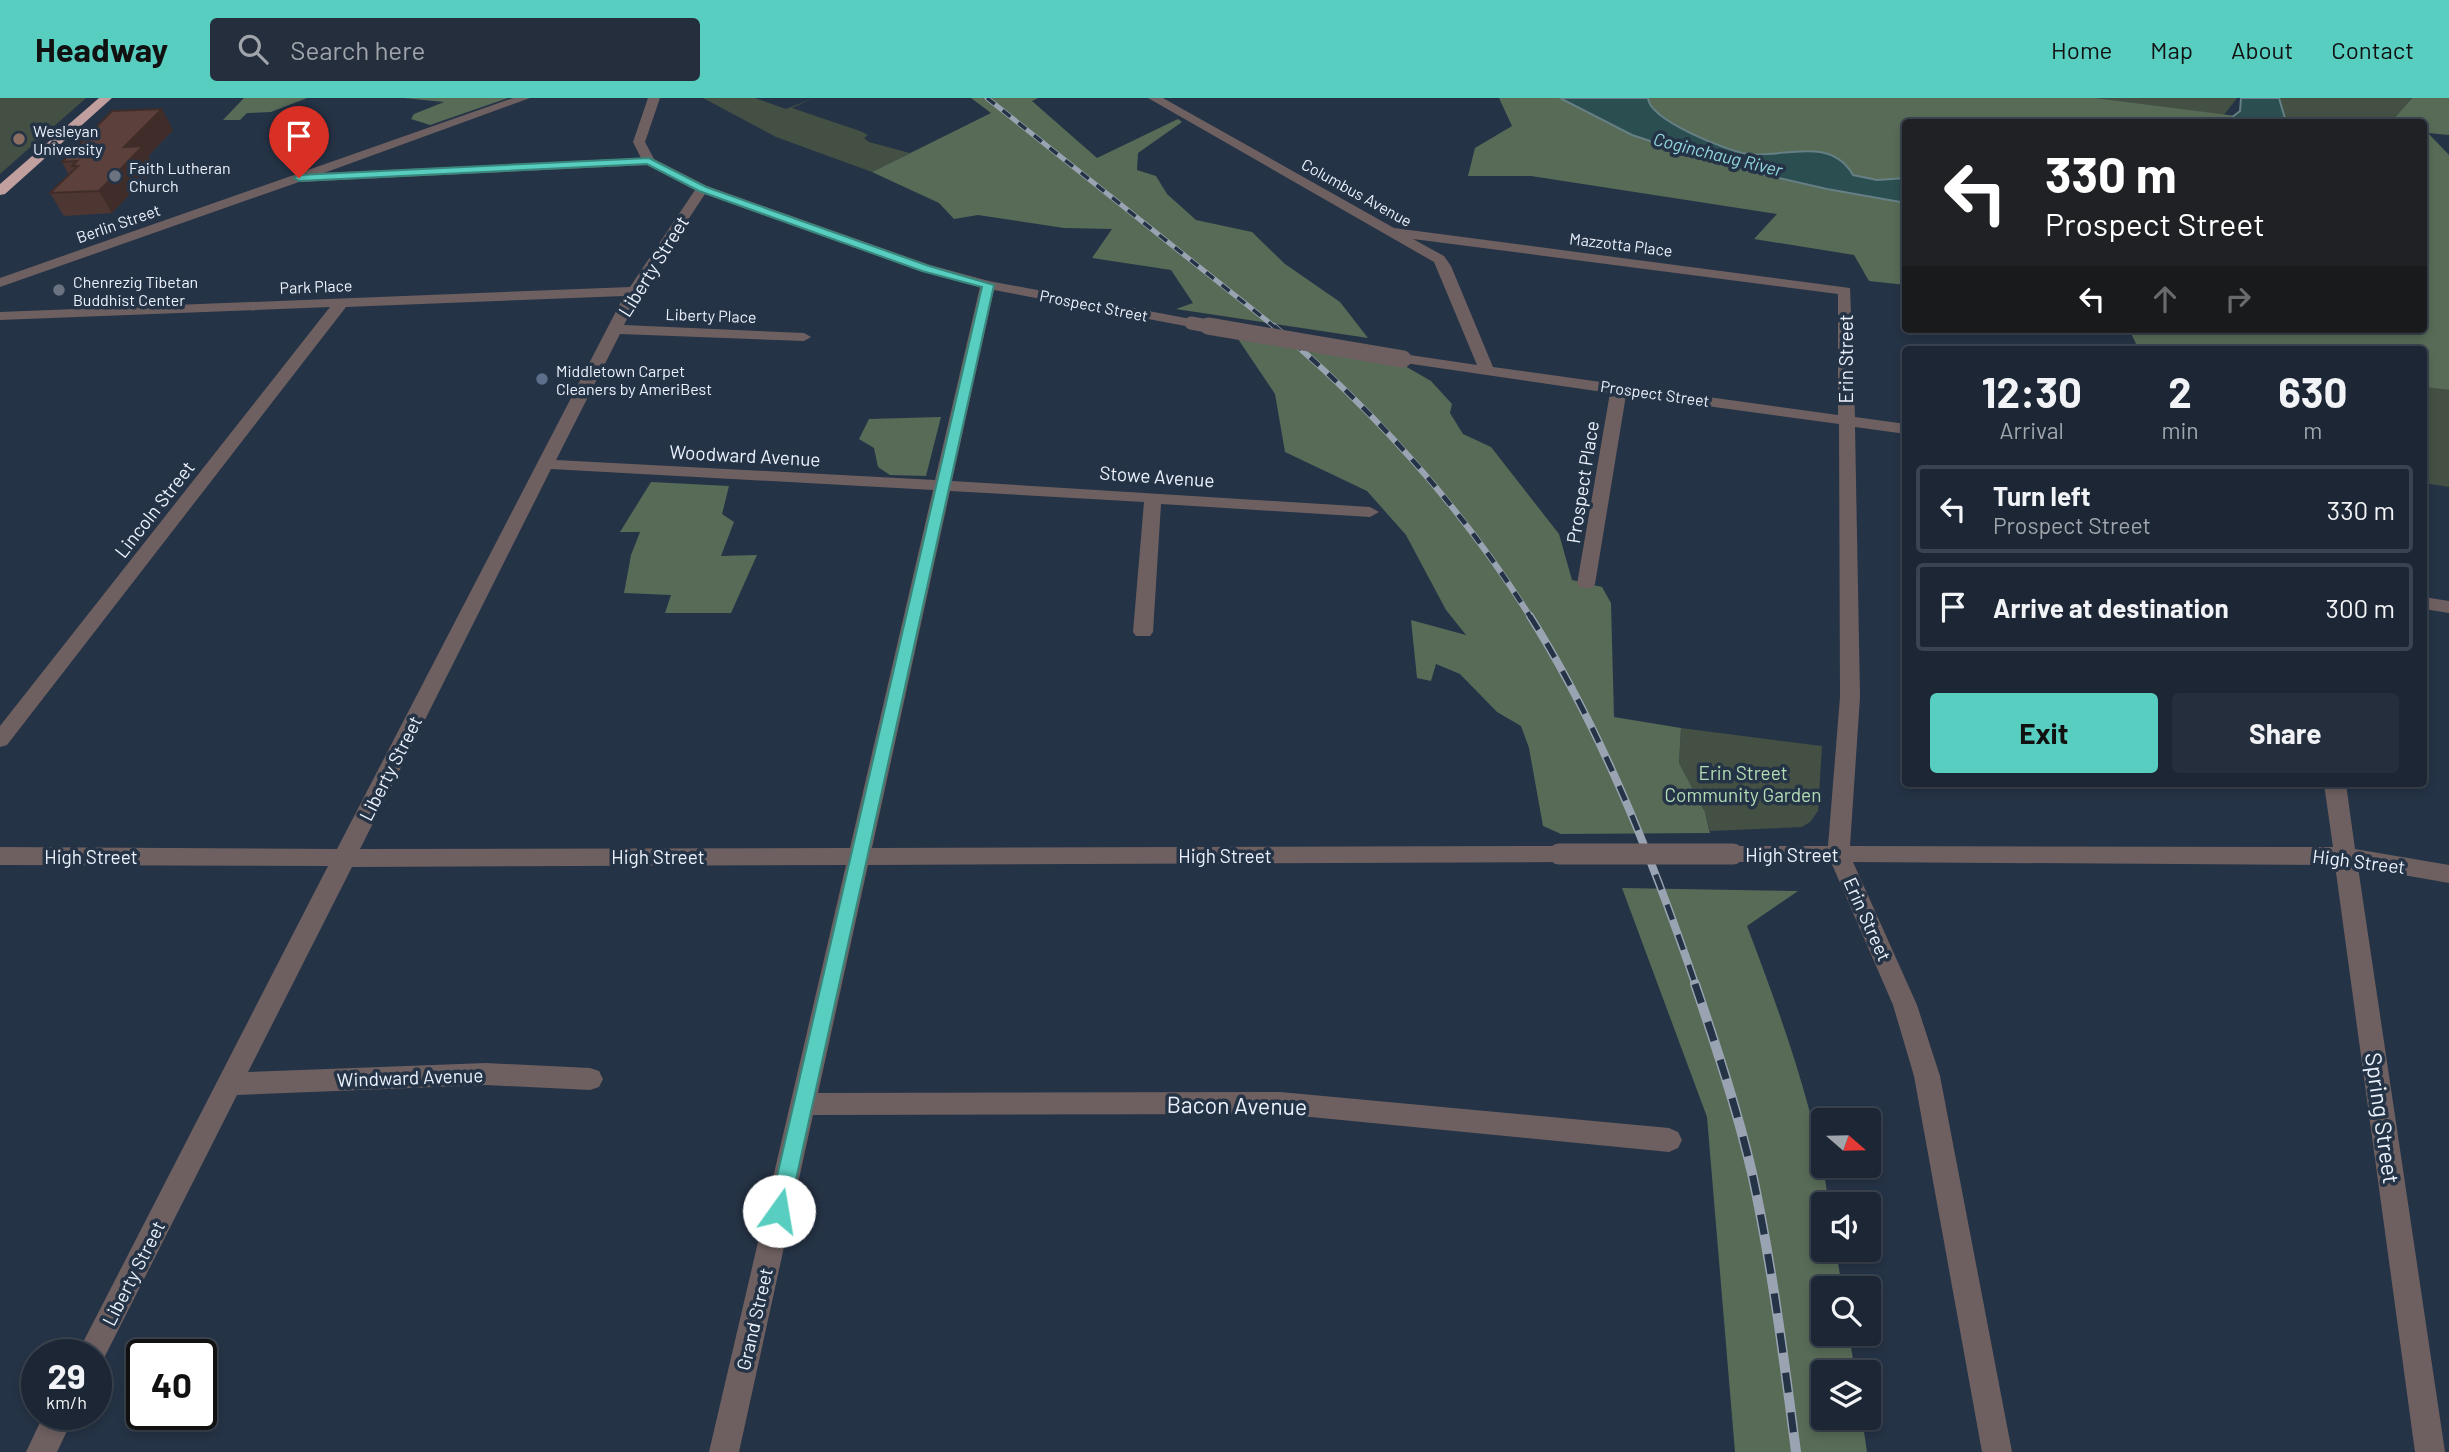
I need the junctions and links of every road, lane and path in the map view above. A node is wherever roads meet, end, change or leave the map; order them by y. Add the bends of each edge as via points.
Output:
1 (106, 98) edge
2 (524, 98) edge
3 (654, 98) edge
4 (1154, 98) edge
5 (649, 161) junction
6 (299, 178) junction
7 (702, 189) junction
8 (0, 191) edge
9 (1393, 232) junction
10 (0, 283) edge
11 (988, 285) junction
12 (634, 291) junction
13 (1845, 291) joint
14 (341, 303) junction
15 (0, 316) edge
16 (616, 329) junction
17 (804, 337) dead end
18 (1486, 369) junction
19 (1619, 387) junction
20 (1845, 420) junction
21 (1902, 428) edge
22 (546, 464) junction
23 (942, 485) junction
24 (1153, 497) junction
25 (1370, 512) dead end
26 (1586, 584) dead end
27 (2427, 603) edge
28 (2449, 607) edge
29 (1143, 632) dead end
30 (0, 740) edge
31 (2334, 787) edge
32 (1838, 854) junction
33 (860, 855) junction
34 (0, 856) edge
35 (2345, 857) junction
36 (345, 858) junction
37 (2449, 874) edge
38 (590, 1079) dead end
39 (230, 1084) junction
40 (804, 1104) junction
41 (1669, 1140) dead end
42 (99, 1339) edge
43 (52, 1430) edge
44 (41, 1452) edge
45 (724, 1452) edge
46 (1997, 1452) edge
47 (2430, 1452) edge

1 - 8 highway
2 - 6 street, Berlin Street
3 - 5 street via 639,142
4 - 9 street, Columbus Avenue
5 - 6 street
5 - 7 street, Prospect Street
6 - 10 street, Berlin Street
7 - 11 street, Prospect Street via 925,268
7 - 12 street, Liberty Street
9 - 13 street, Mazzotta Place
9 - 18 street, Columbus Avenue via 1444,266
11 - 18 street, Prospect Street, bridge via 1404,359
11 - 23 street, Grand Street
12 - 14 street, Park Place
12 - 16 street, Liberty Street
13 - 20 street, Erin Street
14 - 15 street, Park Place
14 - 30 street, Lincoln Street
16 - 17 street, Liberty Place
16 - 22 street, Liberty Street
18 - 19 street, Prospect Street
19 - 20 street, Prospect Street
19 - 26 street, Prospect Place
20 - 21 street, Prospect Street
20 - 32 street, Erin Street via 1850,697
22 - 23 street, Woodward Avenue
22 - 36 street, Liberty Street
23 - 24 street, Stowe Avenue
23 - 33 street, Grand Street
24 - 25 street, Stowe Avenue
24 - 29 street
27 - 28 street
31 - 35 street, Spring Street
32 - 33 street, High Street, bridge
32 - 35 street, High Street
32 - 46 street, Erin Street via 1905,1005 1927,1076
33 - 36 street, High Street
33 - 40 street, Grand Street
34 - 36 street, High Street
35 - 37 street, High Street
35 - 47 street, Spring Street
36 - 39 street, Liberty Street
38 - 39 street, Windward Avenue via 486,1074
39 - 42 street, Liberty Street
40 - 41 street, Bacon Avenue via 1280,1104
40 - 45 street, Grand Street
43 - 44 street

